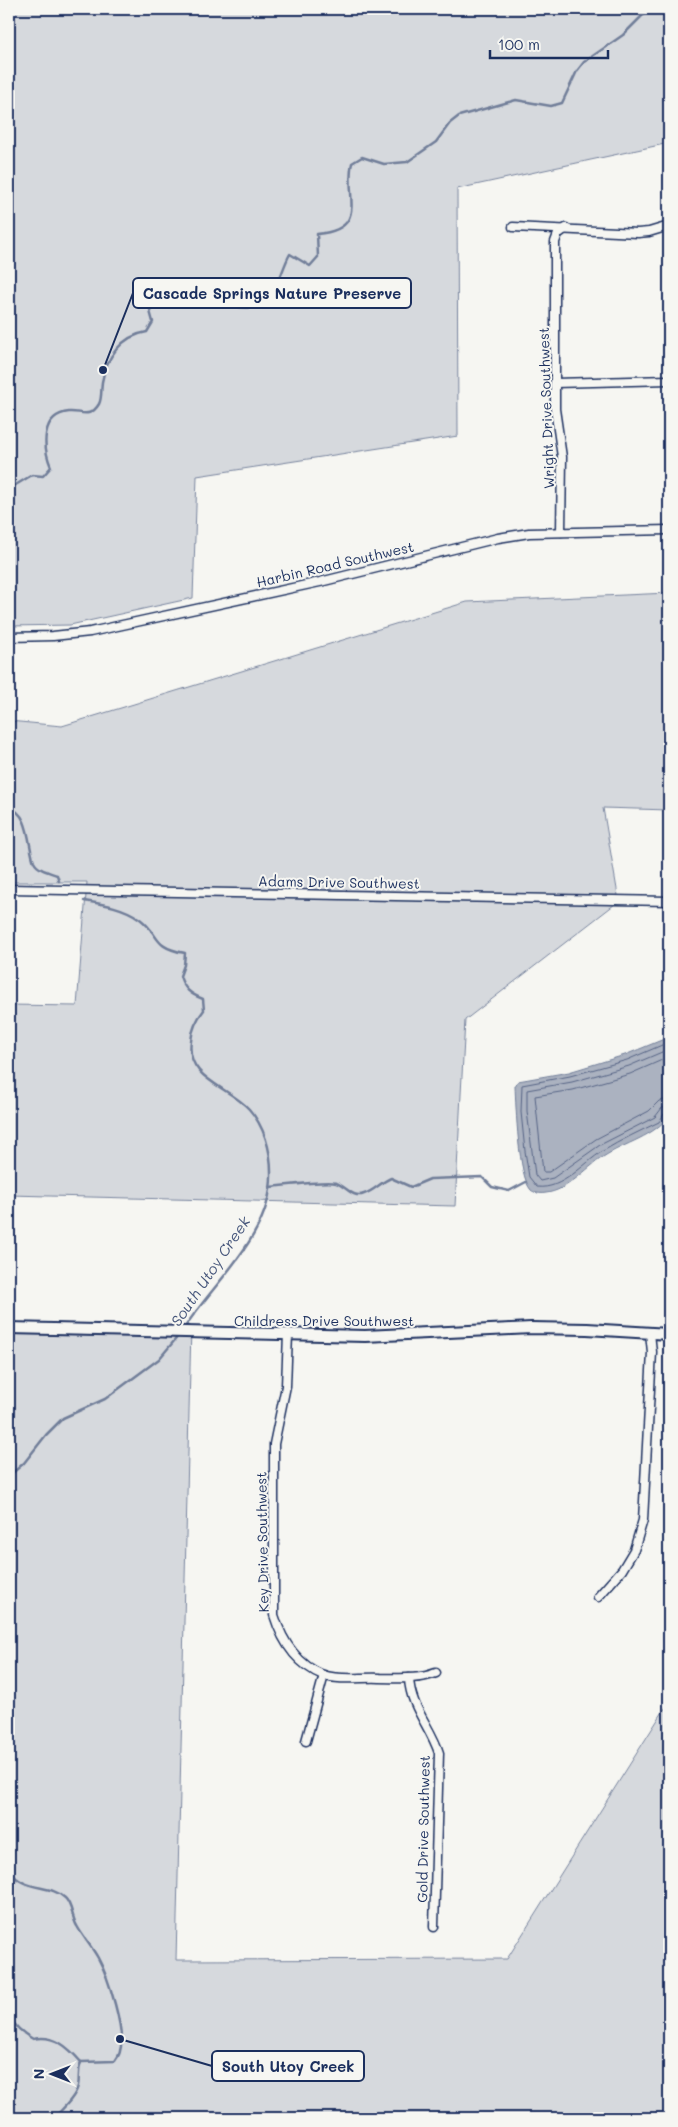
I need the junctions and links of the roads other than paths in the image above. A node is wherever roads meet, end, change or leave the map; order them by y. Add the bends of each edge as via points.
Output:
1 (669, 226) edge
2 (513, 227) dead end
3 (566, 228) junction
4 (669, 380) edge
5 (555, 383) junction
6 (669, 530) edge
7 (561, 532) junction
8 (9, 637) edge
9 (9, 888) edge
10 (669, 901) edge
11 (9, 1328) edge
12 (650, 1333) junction
13 (288, 1334) junction
14 (669, 1334) edge
15 (598, 1597) dead end
16 (436, 1673) dead end
17 (324, 1675) junction
18 (409, 1678) junction
19 (306, 1741) dead end
20 (434, 1927) dead end

1 - 3 street via 638,233
2 - 3 street
3 - 5 street, Wright Drive Southwest via 558,234 555,242
4 - 5 street
5 - 7 street, Wright Drive Southwest via 562,457
6 - 7 street, Harbin Road Southwest
7 - 8 street, Harbin Road Southwest via 498,538 320,582 90,632
9 - 10 street, Adams Drive Southwest
11 - 13 street, Childress Drive Southwest
12 - 13 street, Childress Drive Southwest via 531,1328 365,1336
12 - 14 street, Childress Drive Southwest
12 - 15 street via 652,1352 643,1520 634,1550 622,1570
13 - 17 street, Key Drive Southwest via 286,1386 274,1444 274,1615 280,1635 291,1652
16 - 18 street via 424,1678
17 - 18 street
17 - 19 street
18 - 20 street, Gold Drive Southwest via 412,1700 434,1735 439,1754

